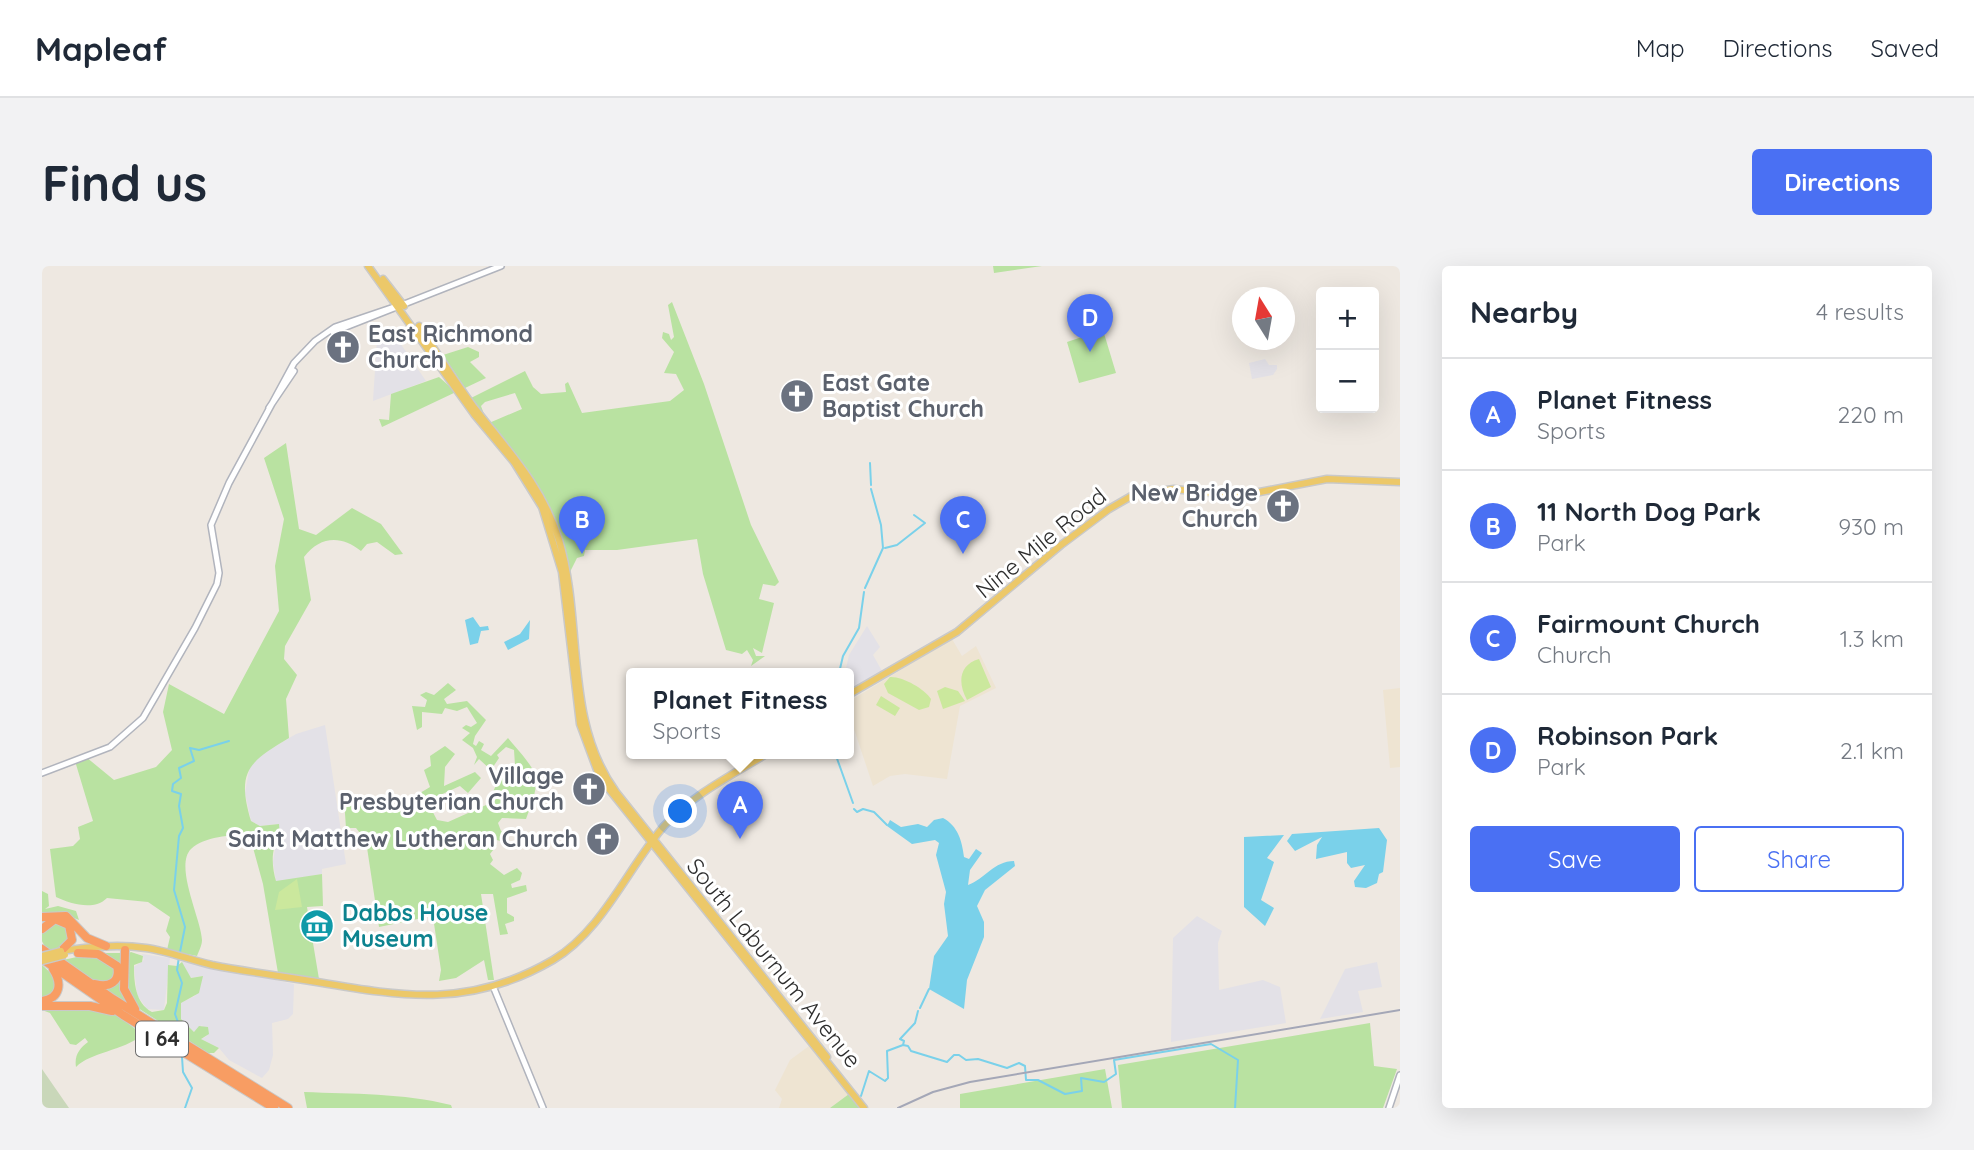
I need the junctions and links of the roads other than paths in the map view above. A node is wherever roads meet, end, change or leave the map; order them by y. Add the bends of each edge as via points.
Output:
1 (368, 266) edge
2 (374, 266) edge
3 (501, 266) edge
4 (400, 305) junction
5 (1400, 482) edge
6 (854, 692) edge
7 (752, 759) edge
8 (759, 759) edge
9 (42, 773) edge
10 (651, 840) junction
11 (674, 873) junction
12 (684, 877) junction
13 (42, 916) edge
14 (42, 929) edge
15 (42, 943) edge
16 (106, 946) junction
17 (125, 950) junction
18 (63, 953) junction
19 (78, 953) junction
20 (166, 953) junction
21 (43, 956) edge
22 (51, 966) junction
23 (89, 983) junction
24 (493, 986) junction
25 (42, 1003) edge
26 (139, 1014) junction
27 (123, 1015) junction
28 (1400, 1075) edge
29 (274, 1108) edge
30 (288, 1108) edge
31 (543, 1108) edge
32 (866, 1108) edge
33 (1390, 1108) edge

1 - 4 main road
2 - 4 main road
3 - 4 main road
4 - 9 main road via 353,318 315,341 294,363 228,484 211,525 217,584 152,705 114,745
4 - 10 main road via 519,460 545,504 568,576 582,707 591,746 612,786
5 - 6 main road, Nine Mile Road via 1327,479 1239,496 1165,489 1129,497 1040,561 957,632
7 - 10 main road via 684,803
8 - 10 main road via 687,805
10 - 11 main road, South Laburnum Avenue
10 - 12 main road, South Laburnum Avenue
10 - 24 main road via 574,944 553,960
11 - 12 main road
11 - 32 main road, South Laburnum Avenue
12 - 32 main road, South Laburnum Avenue
13 - 16 highway via 66,916 87,938
14 - 18 highway via 53,919 69,925 72,940
15 - 21 highway
16 - 18 main road
16 - 20 main road
17 - 19 main road
17 - 20 main road
17 - 26 highway via 124,989
18 - 19 main road
18 - 21 main road, bridge
19 - 23 highway via 104,956 118,968 111,984
20 - 24 main road via 245,971 416,996 447,996
21 - 22 highway, I 64
21 - 23 highway, I 64
22 - 25 highway via 59,979 58,989
22 - 27 highway, I 64
23 - 26 highway, I 64
24 - 31 main road
25 - 27 highway via 95,1006
26 - 30 highway, I 64
27 - 29 highway, I 64
28 - 33 main road

